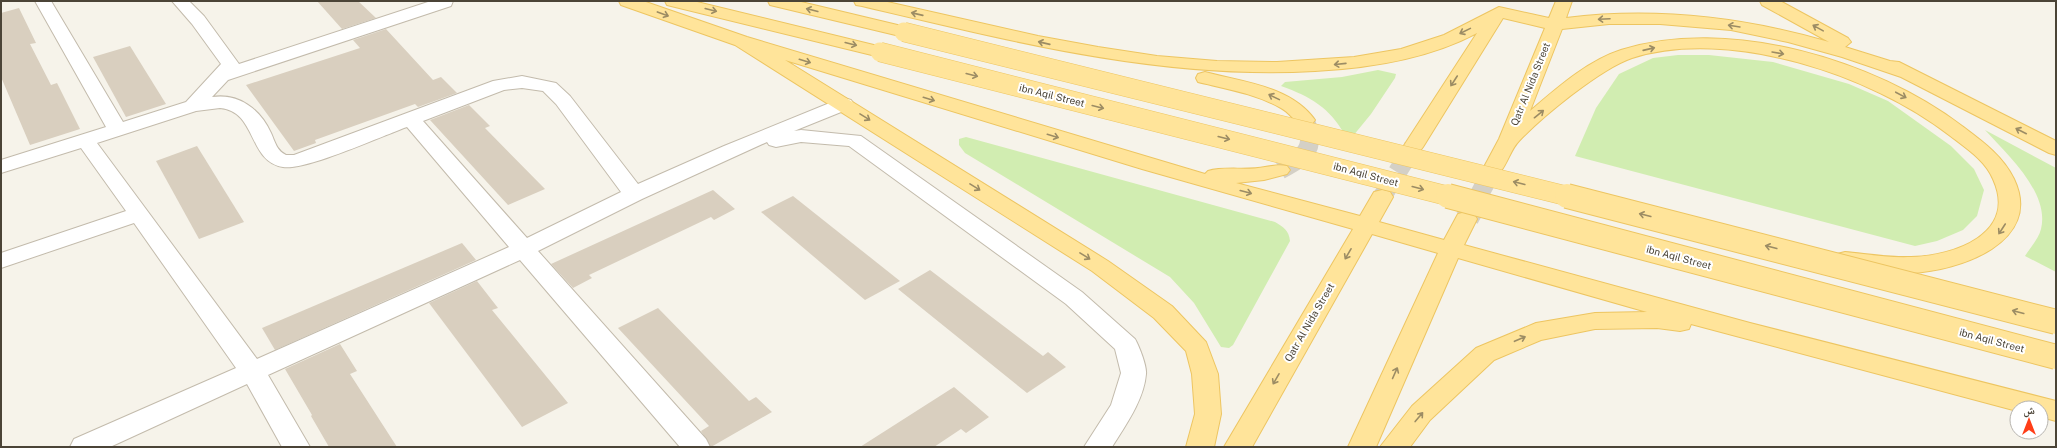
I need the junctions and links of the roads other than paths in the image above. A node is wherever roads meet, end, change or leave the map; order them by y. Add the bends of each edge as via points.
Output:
1 (43, 1) edge
2 (180, 1) edge
3 (627, 1) edge
4 (673, 1) edge
5 (776, 1) edge
6 (862, 1) edge
7 (1564, 1) edge
8 (1768, 1) edge
9 (445, 2) dead end
10 (1502, 6) edge
11 (1554, 24) junction
12 (741, 41) junction
13 (1072, 49) junction
14 (1906, 73) junction
15 (221, 76) junction
16 (844, 104) junction
17 (193, 106) junction
18 (411, 119) junction
19 (1305, 120) tunnel mouth
20 (117, 129) junction
21 (1509, 139) junction
22 (85, 140) junction
23 (1413, 147) tunnel mouth
24 (2056, 149) edge
25 (731, 150) junction
26 (1149, 165) junction
27 (1494, 166) tunnel mouth
28 (1, 167) edge
29 (1280, 170) tunnel mouth
30 (634, 194) junction
31 (1382, 197) tunnel mouth
32 (140, 214) junction
33 (1466, 219) tunnel mouth
34 (1365, 224) junction
35 (524, 249) junction
36 (1451, 249) junction
37 (1793, 253) junction
38 (1, 262) edge
39 (2056, 322) edge
40 (1750, 332) junction
41 (2056, 357) edge
42 (253, 372) junction
43 (2056, 411) edge
44 (84, 447) edge
45 (296, 447) edge
46 (696, 447) edge
47 (1098, 447) edge
48 (1200, 447) edge
49 (1238, 447) edge
50 (1362, 447) edge
51 (1394, 447) edge

1 - 20 street
2 - 15 street via 198,20 230,64
3 -> 12 main road
4 -> 41 main road, ibn Aqil Street, bridge via 1350,170
37 -> 5 main road, bridge
13 -> 6 main road
7 - 11 main road, Qatr Al Nida Street
14 -> 8 main road via 1853,48
9 - 15 street
10 - 11 main road
10 -> 13 main road via 1464,32 1419,49 1363,62 1300,68 1218,67 1166,63
10 -> 23 main road
14 -> 11 main road via 1810,41 1716,23 1629,18
11 - 21 main road, Qatr Al Nida Street
12 - 16 main road
12 -> 26 main road
19 -> 13 main road via 1290,106 1243,86
24 -> 14 main road
15 - 17 street
16 - 25 street
16 -> 48 main road via 1100,266 1163,312 1197,348 1206,374 1208,414
17 - 18 street via 224,102 242,108 255,119 272,156 282,161 298,161
17 - 20 street
18 - 30 street via 500,86 522,82 549,87 563,100
18 - 35 street
20 - 22 street
21 - 27 main road, Qatr Al Nida Street
21 -> 37 main road, bridge via 1584,78 1626,55 1656,47 1694,44 1742,47 1787,55 1836,68 1892,90 1926,109 1962,135 1992,161 2009,191 2007,221 1998,236 1975,250 1945,260 1913,265 1882,264
22 - 28 street
22 - 32 street
25 - 30 street
25 - 47 street via 801,136 854,140 1074,298 1126,345 1134,373 1123,407
26 - 29 main road via 1228,176 1267,174
26 -> 34 main road
30 - 35 street
31 - 34 main road, Qatr Al Nida Street
32 - 38 street
32 - 42 street
33 - 36 main road
34 - 36 main road
34 -> 49 main road, Qatr Al Nida Street
35 - 42 street
35 - 46 street
36 - 40 main road
50 -> 36 main road
39 -> 37 main road, bridge
40 - 43 main road
51 -> 40 main road via 1421,413 1485,354 1536,332 1595,322 1657,320
42 - 44 street
42 - 45 street

